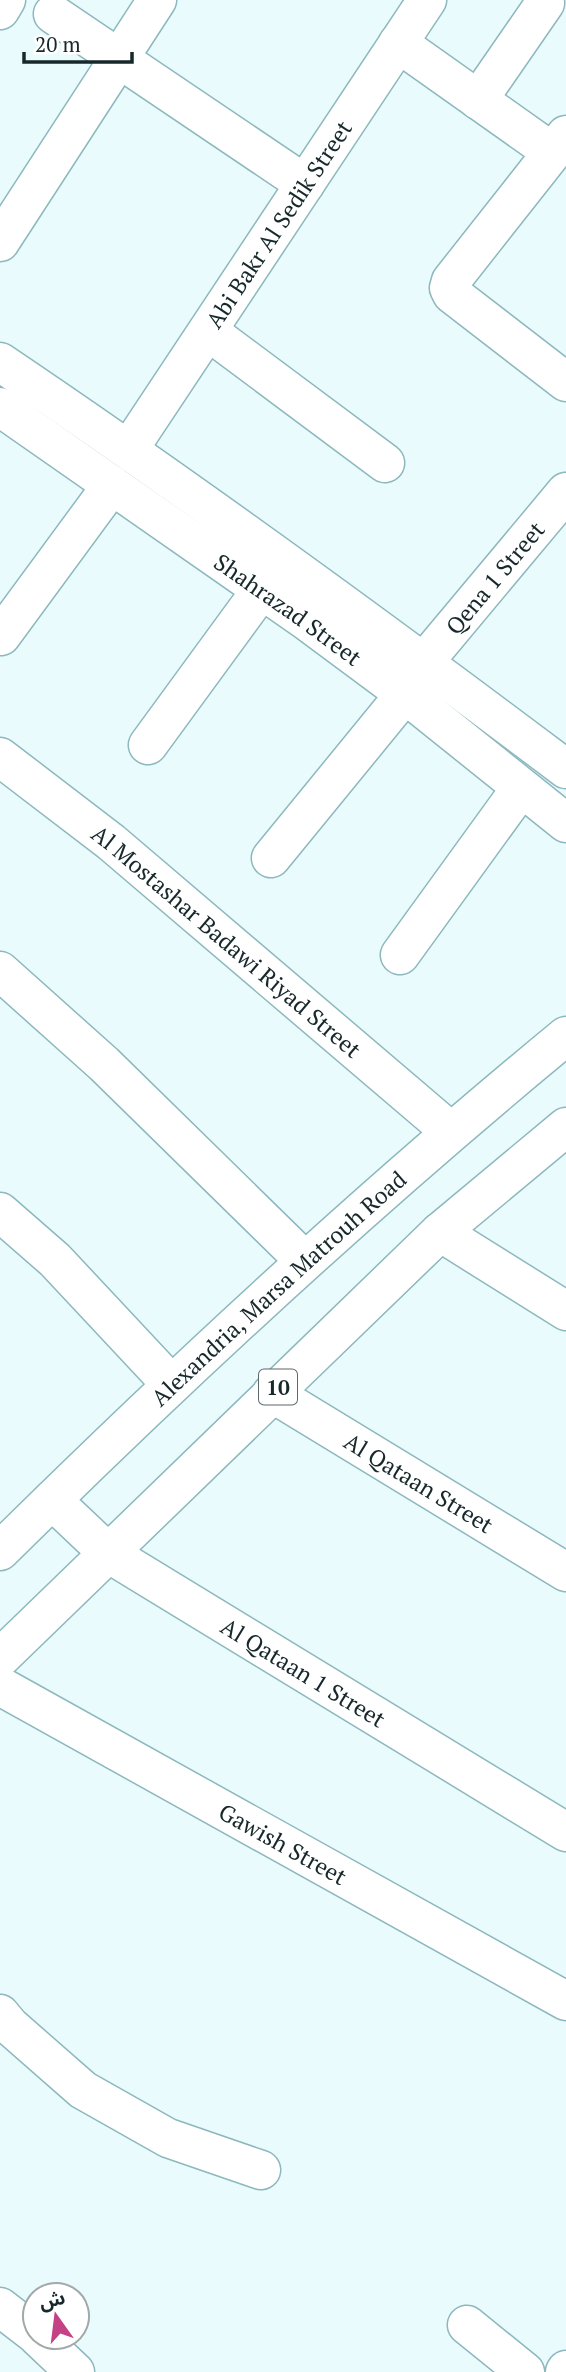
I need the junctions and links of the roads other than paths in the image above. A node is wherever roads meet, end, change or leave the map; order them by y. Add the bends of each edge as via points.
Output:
1 (6, 0) edge
2 (157, 0) edge
3 (427, 0) edge
4 (545, 3) dead end
5 (0, 10) edge
6 (53, 14) dead end
7 (398, 43) junction
8 (119, 58) junction
9 (478, 100) junction
10 (559, 144) edge
11 (305, 184) junction
12 (0, 242) edge
13 (208, 331) junction
14 (0, 362) edge
15 (566, 382) edge
16 (0, 407) edge
17 (129, 449) junction
18 (385, 463) dead end
19 (112, 485) junction
20 (566, 492) edge
21 (262, 589) junction
22 (1, 636) edge
23 (424, 662) junction
24 (405, 694) junction
25 (148, 745) dead end
26 (0, 757) edge
27 (566, 769) edge
28 (521, 788) junction
29 (566, 823) edge
30 (271, 858) dead end
31 (400, 955) dead end
32 (0, 971) edge
33 (566, 1036) edge
34 (566, 1127) edge
35 (450, 1131) junction
36 (0, 1212) edge
37 (440, 1232) junction
38 (305, 1261) junction
39 (566, 1311) edge
40 (171, 1384) junction
41 (272, 1393) junction
42 (52, 1500) junction
43 (0, 1551) edge
44 (108, 1553) junction
45 (566, 1572) edge
46 (0, 1658) edge
47 (0, 1686) edge
48 (566, 1832) edge
49 (566, 2001) edge
50 (0, 2014) edge
51 (261, 2170) dead end
52 (467, 2325) dead end
53 (18, 2327) edge
54 (75, 2372) edge
55 (525, 2372) edge

1 - 5 street
2 - 8 street
3 - 7 street, Abi Bakr Al Sedik Street
4 - 9 street
6 - 8 street
7 - 9 street
7 - 11 street, Abi Bakr Al Sedik Street
8 - 11 street
8 - 12 street
9 - 10 street
10 - 15 street via 449,288
11 - 13 street, Abi Bakr Al Sedik Street
13 - 17 street, Abi Bakr Al Sedik Street
13 - 18 street
14 - 17 street, Shahrazad Street
16 - 19 street, Shahrazad Street
17 - 23 street, Shahrazad Street
19 - 21 street, Shahrazad Street
19 - 22 street
20 - 23 street, Qena 1 Street
21 - 24 street, Shahrazad Street
21 - 25 street
23 - 27 street, Shahrazad Street
24 - 28 street, Shahrazad Street
24 - 30 street
26 - 35 street, Al Mostashar Badawi Riyad Street via 142,867
28 - 29 street, Shahrazad Street
28 - 31 street
32 - 38 street via 104,1064
33 - 35 street, Alexandria, Marsa Matrouh Road
34 - 37 street, 10
35 - 38 street, Alexandria, Marsa Matrouh Road
36 - 40 street via 55,1260
37 - 39 street
37 - 41 street, 10
38 - 40 street, Alexandria, Marsa Matrouh Road
40 - 42 street, Alexandria, Marsa Matrouh Road
41 - 44 street, 10
41 - 45 street, Al Qataan Street
42 - 43 street, Alexandria, Marsa Matrouh Road
42 - 44 street, Al Qataan 1 Street
44 - 46 street, 10
44 - 48 street, Al Qataan 1 Street
47 - 49 street, Gawish Street
50 - 51 street via 83,2090 168,2138
52 - 55 street
53 - 54 street

